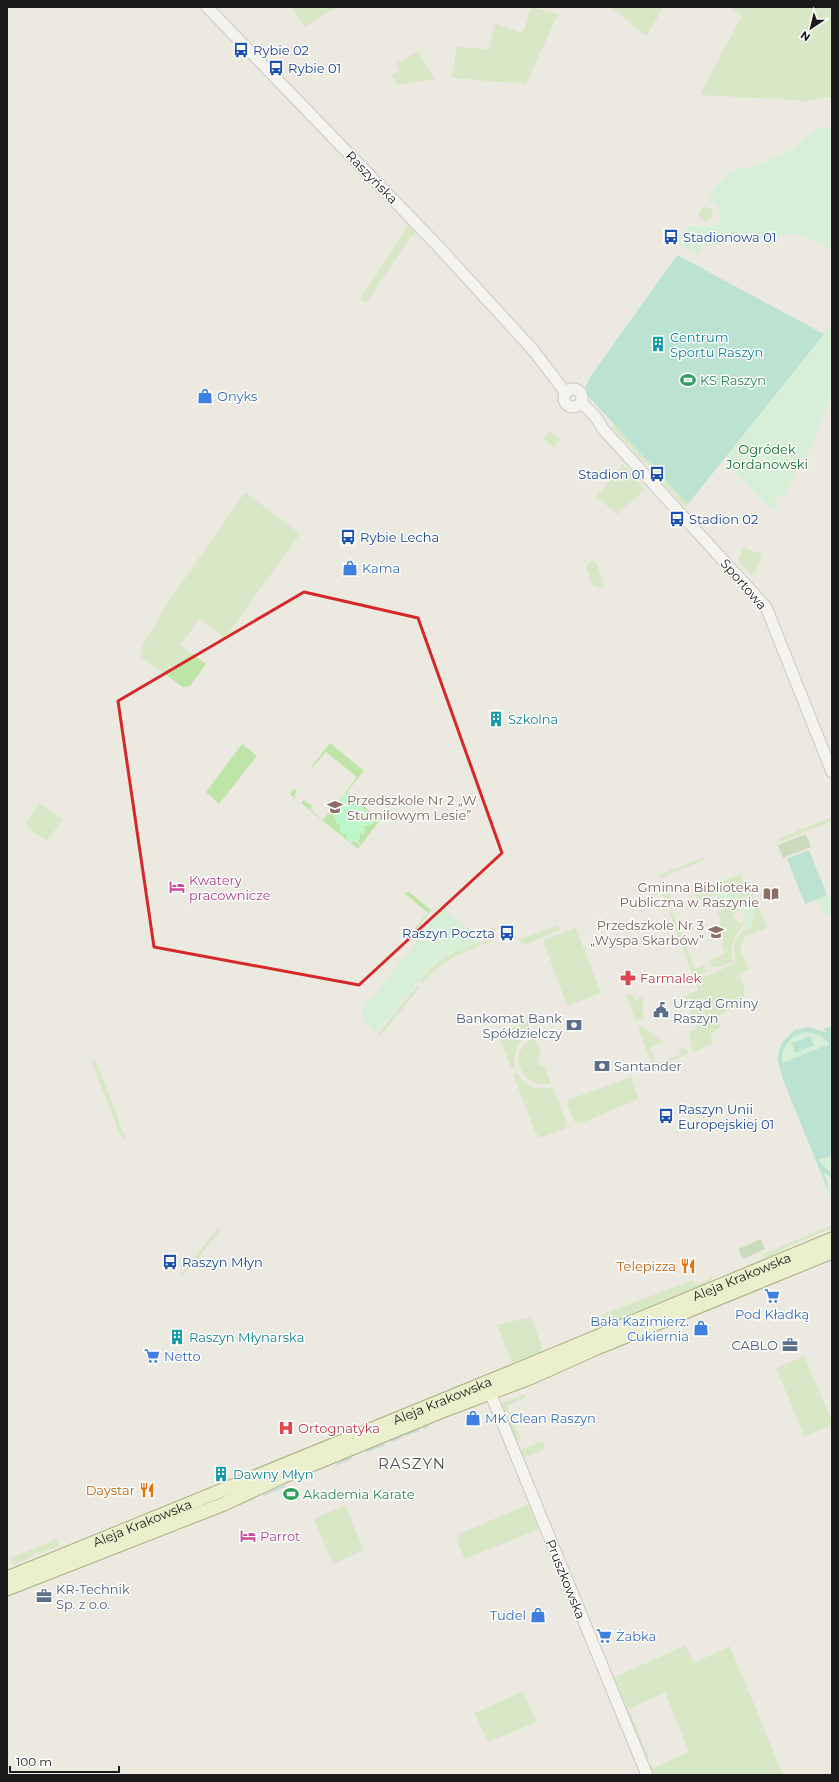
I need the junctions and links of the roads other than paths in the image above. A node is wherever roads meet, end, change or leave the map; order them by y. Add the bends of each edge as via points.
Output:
1 (207, 7) edge
2 (579, 404) joint
3 (832, 772) edge
4 (832, 1238) edge
5 (832, 1252) edge
6 (488, 1388) junction
7 (7, 1578) edge
8 (7, 1589) edge
9 (647, 1775) edge

1 - 2 street, Raszyńska via 551,366 568,391 580,393
2 - 3 street, Sportowa via 595,416 603,429 766,607
4 - 6 main road, Aleja Krakowska
5 - 6 main road, Aleja Krakowska
6 - 7 main road, Aleja Krakowska
6 - 8 main road, Aleja Krakowska via 229,1501
6 - 9 street, Pruszkowska

